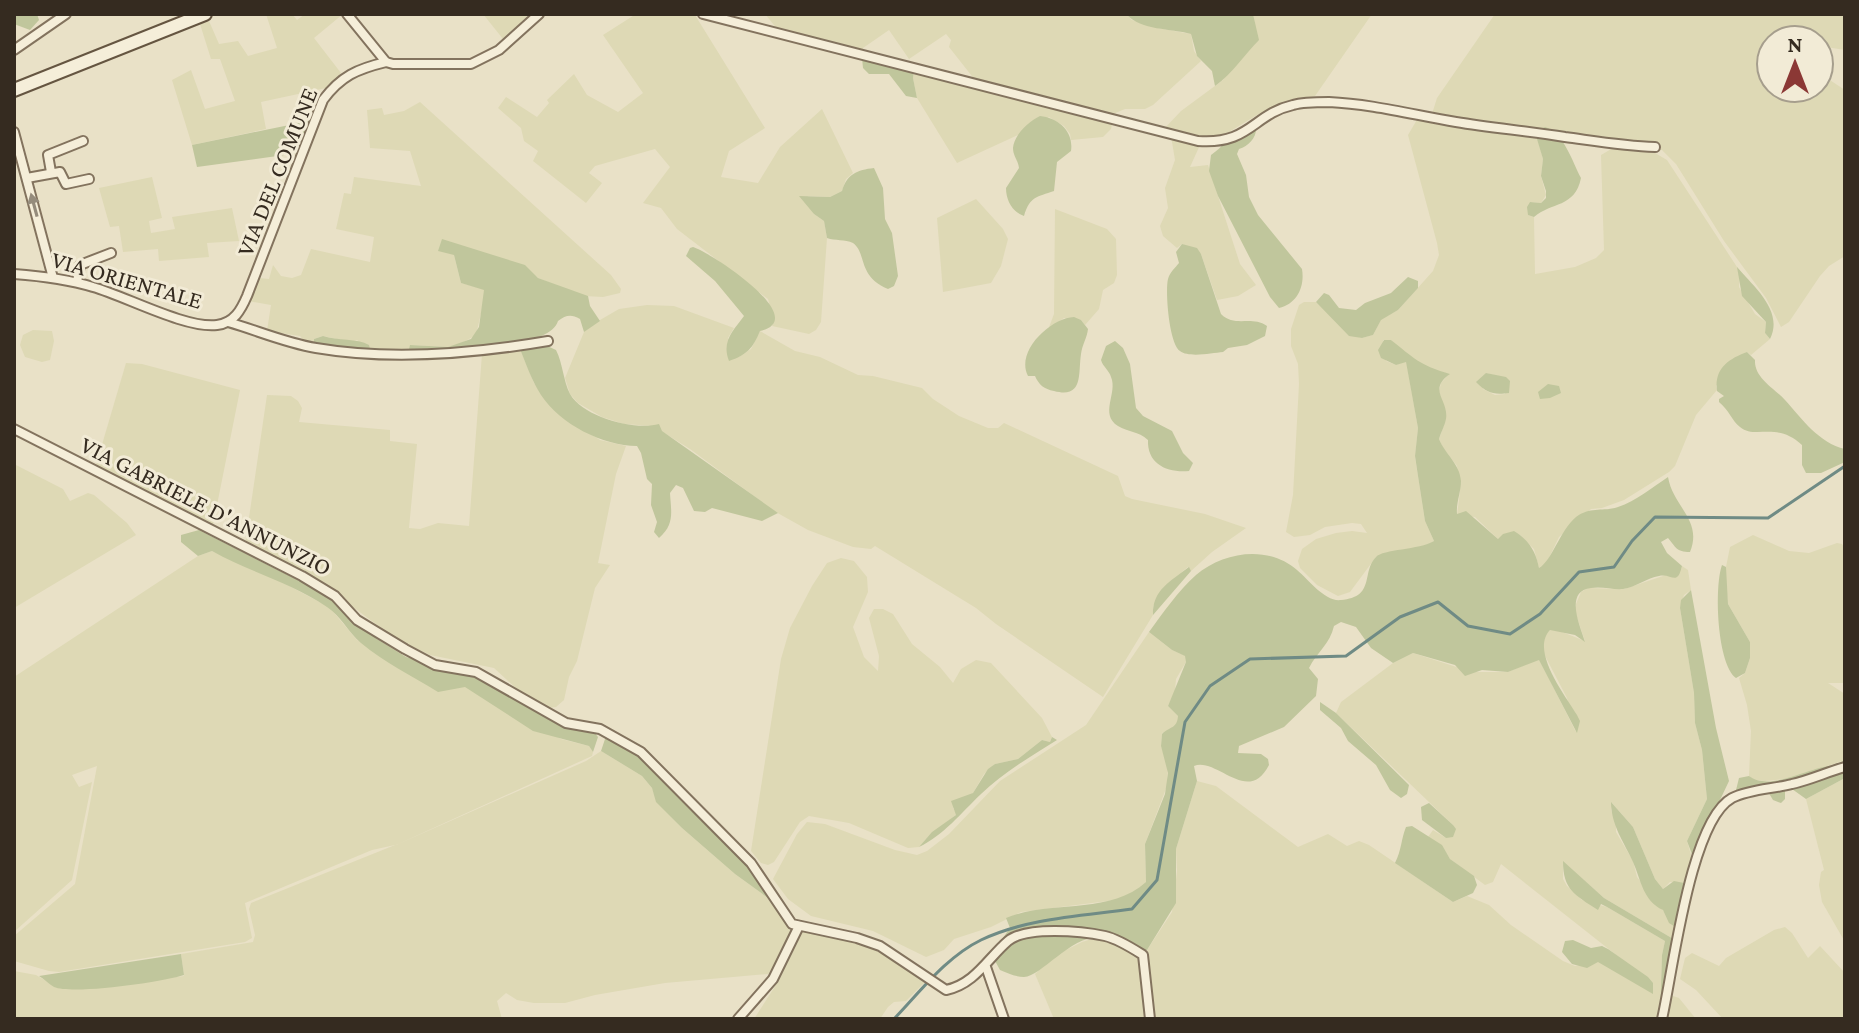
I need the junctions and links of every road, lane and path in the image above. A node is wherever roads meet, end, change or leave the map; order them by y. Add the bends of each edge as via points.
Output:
1 (66, 14) edge
2 (205, 14) edge
3 (347, 14) edge
4 (539, 14) edge
5 (703, 14) edge
6 (14, 50) edge
7 (386, 62) junction
8 (14, 90) edge
9 (14, 132) edge
10 (83, 141) dead end
11 (1655, 147) dead end
12 (17, 152) edge
13 (51, 172) junction
14 (27, 178) junction
15 (89, 179) dead end
16 (111, 253) dead end
17 (14, 274) edge
18 (53, 278) junction
19 (77, 282) junction
20 (228, 322) junction
21 (548, 341) dead end
22 (14, 429) edge
23 (1845, 767) edge
24 (799, 926) junction
25 (986, 967) junction
26 (738, 1019) edge
27 (1004, 1019) edge
28 (1150, 1019) edge
29 (1662, 1019) edge

1 - 6 street
2 - 8 street
3 - 7 street
4 - 7 street, VIA DEL COMUNE via 499,50 471,64
5 - 11 street via 1198,141 1236,136 1292,105 1328,102
7 - 20 street, VIA DEL COMUNE via 348,75 323,100 247,296
9 - 12 street
10 - 13 street via 48,155
12 - 14 street
13 - 14 street
13 - 15 street via 60,172 66,184
18 -> 14 street
16 - 19 street via 80,265
17 - 18 street, VIA ORIENTALE
18 - 19 street, VIA ORIENTALE
19 - 20 street, VIA ORIENTALE via 175,316 206,324
20 - 21 street, VIA ORIENTALE via 313,348 367,355 486,352
22 - 24 street, VIA GABRIELE D'ANNUNZIO via 302,576 335,596 357,620 435,665 476,672 566,723 600,729 641,752 751,863 792,924
23 - 29 street via 1734,797 1716,815 1696,856
24 - 25 street via 880,946 946,990
24 - 26 street via 773,979
25 - 27 street
25 - 28 street via 1010,940 1034,932 1107,937 1143,955

